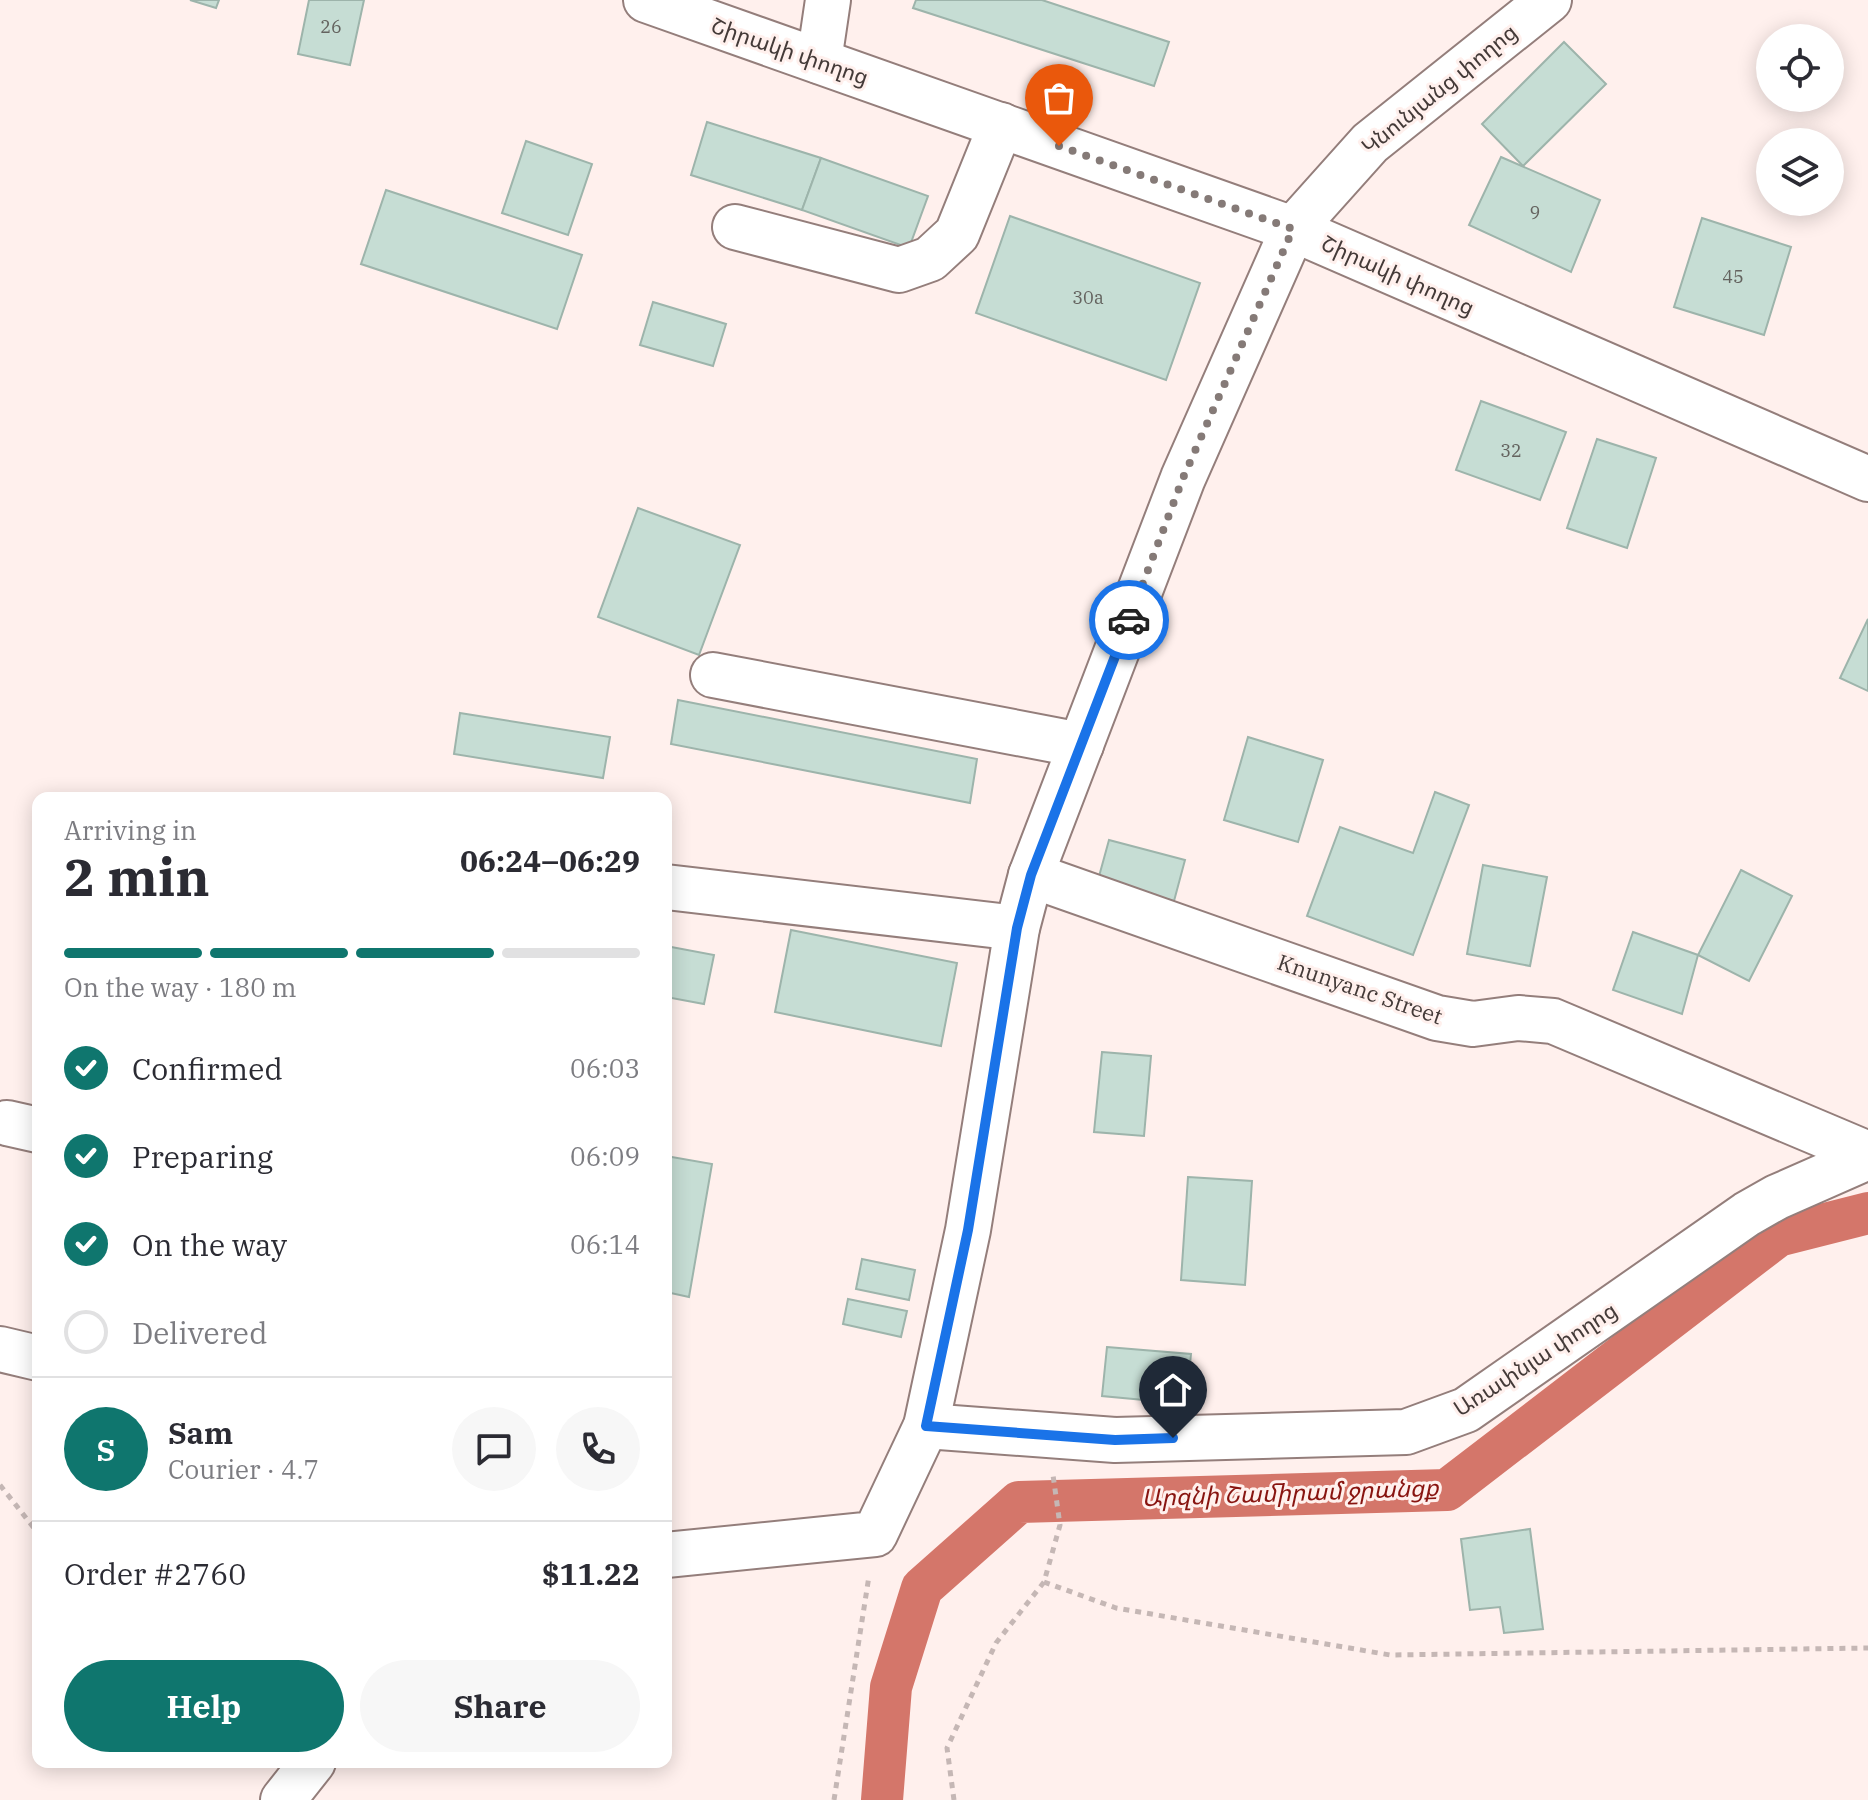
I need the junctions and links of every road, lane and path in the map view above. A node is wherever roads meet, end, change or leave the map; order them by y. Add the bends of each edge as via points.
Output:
1 (646, 0) edge
2 (828, 0) edge
3 (1549, 0) edge
4 (819, 61) junction
5 (1001, 125) junction
6 (735, 227) dead end
7 (1293, 229) junction
8 (1868, 479) edge
9 (713, 675) dead end
10 (1081, 745) junction
11 (1031, 875) junction
12 (672, 888) edge
13 (1017, 928) junction
14 (1868, 1156) edge
15 (0, 1349) edge
16 (32, 1357) edge
17 (926, 1426) junction
18 (1051, 1462) dead end
19 (0, 1485) edge
20 (32, 1525) edge
21 (875, 1534) junction
22 (672, 1554) edge
23 (1044, 1582) junction
24 (1868, 1648) edge
25 (308, 1768) edge
26 (283, 1800) edge
27 (834, 1800) edge
28 (954, 1800) edge

1 - 4 street, Շիրակի փողոց
2 - 4 street
3 - 7 street, Կնունյանց փողոց via 1370,143
4 - 5 street, Շիրակի փողոց
5 - 6 street via 957,234 930,259 899,270
5 - 7 street, Շիրակի փողոց
7 - 8 street, Շիրակի փողոց
7 - 10 street, Կնունյանց փողոց via 1183,478
9 - 10 street
10 - 11 street, Կնունյանց փողոց
11 - 13 street, Կնունյանց փողոց
11 - 14 street, Knunyanc Street via 1437,1018 1473,1024 1518,1018 1553,1021
12 - 13 street
13 - 17 street, Կնունյանց փողոց via 968,1230
14 - 17 street, Առափնյա փողոց via 1747,1214 1466,1410 1406,1432 1115,1440
15 - 16 street
17 - 21 street, Կնունյանց փողոց
18 - 23 path via 1060,1525
19 - 20 path
21 - 22 street
21 - 27 path
23 - 24 path via 1116,1608 1390,1655
23 - 28 path via 996,1643 947,1748
25 - 26 street

